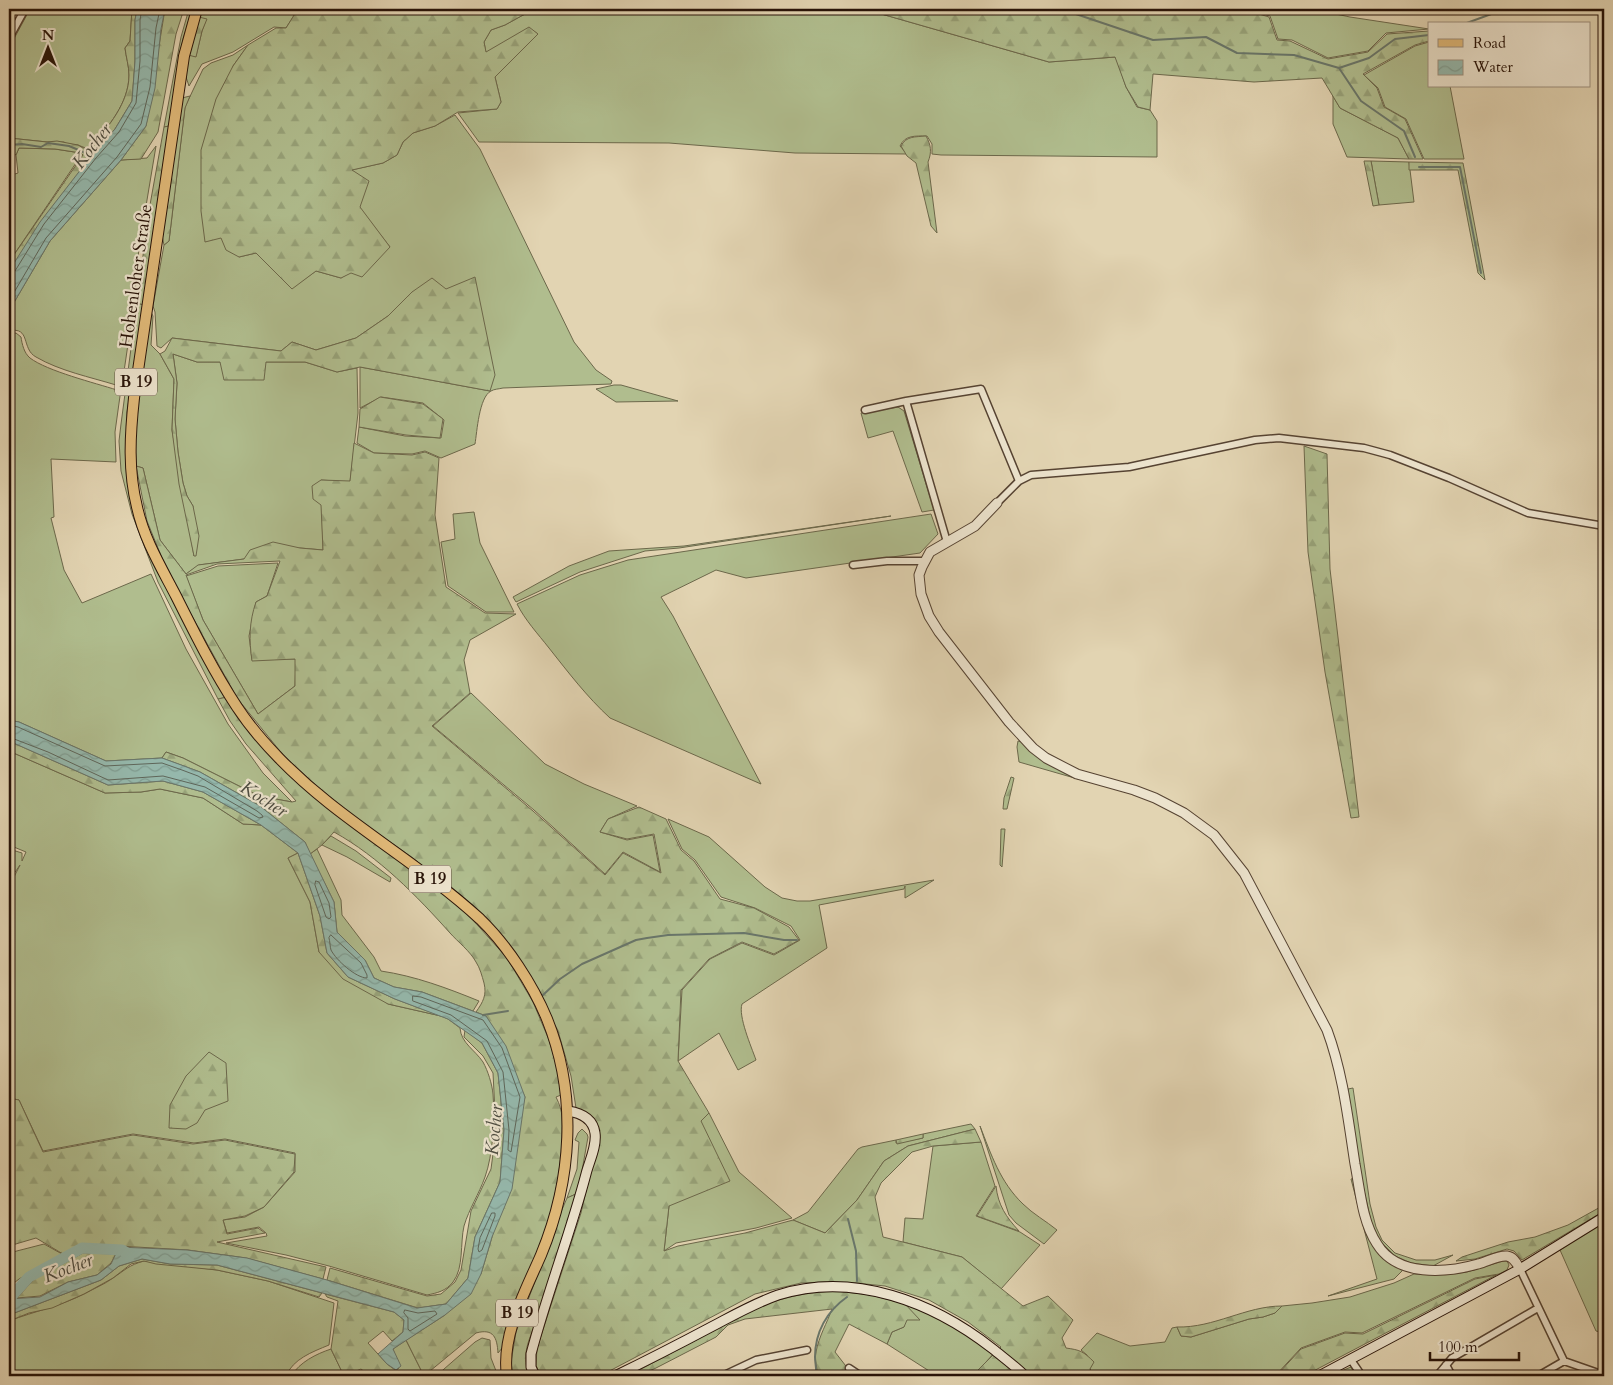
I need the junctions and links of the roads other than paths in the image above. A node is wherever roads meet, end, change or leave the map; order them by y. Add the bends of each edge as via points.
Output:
1 (25, 9) edge
2 (197, 9) edge
3 (9, 38) edge
4 (906, 401) junction
5 (865, 410) dead end
6 (1019, 481) junction
7 (997, 503) joint
8 (1604, 526) edge
9 (947, 542) junction
10 (925, 561) junction
11 (853, 565) dead end
12 (568, 1111) junction
13 (1604, 1217) edge
14 (1520, 1269) junction
15 (1538, 1308) junction
16 (806, 1350) dead end
17 (1351, 1360) junction
18 (1564, 1361) junction
19 (1446, 1365) junction
20 (849, 1368) dead end
21 (1604, 1375) edge
22 (507, 1376) edge
23 (535, 1376) edge
24 (616, 1376) edge
25 (722, 1376) edge
26 (861, 1376) edge
27 (1025, 1376) edge
28 (1319, 1376) edge
29 (1362, 1376) edge
30 (1437, 1376) edge
31 (1452, 1376) edge
32 (1538, 1376) edge

1 - 3 street
2 - 12 main road, Hohenloher Straße / B 19 via 184,56 130,435 130,472 147,538 207,657 238,709 268,747 326,800 449,894 494,936 527,981 546,1019 561,1064
4 - 5 street
4 - 6 street via 981,388
4 - 9 street
6 - 7 street
6 - 8 street via 1031,475 1129,467 1255,440 1279,438 1364,448 1390,455 1528,512
7 - 9 street via 975,526
9 - 10 street via 930,552
10 - 11 street
10 - 14 street via 919,585 938,632 1033,748 1078,774 1134,790 1184,813 1214,835 1244,873 1328,1030 1343,1087 1362,1204 1371,1233 1382,1251 1402,1265 1419,1269 1461,1268 1505,1256 1513,1258
12 - 22 main road, B 19 via 564,1167 557,1203 547,1240 511,1330
12 - 23 street via 589,1119 596,1137 531,1354
13 - 14 street
14 - 15 street
14 - 17 street
15 - 18 street
15 - 19 street via 1463,1350
16 - 25 street via 756,1360
17 - 28 street
17 - 29 street
18 - 21 street
18 - 32 street
19 - 30 street
19 - 31 street
20 - 26 street
24 - 27 street via 762,1301 809,1288 838,1287 883,1293 918,1304 960,1325

